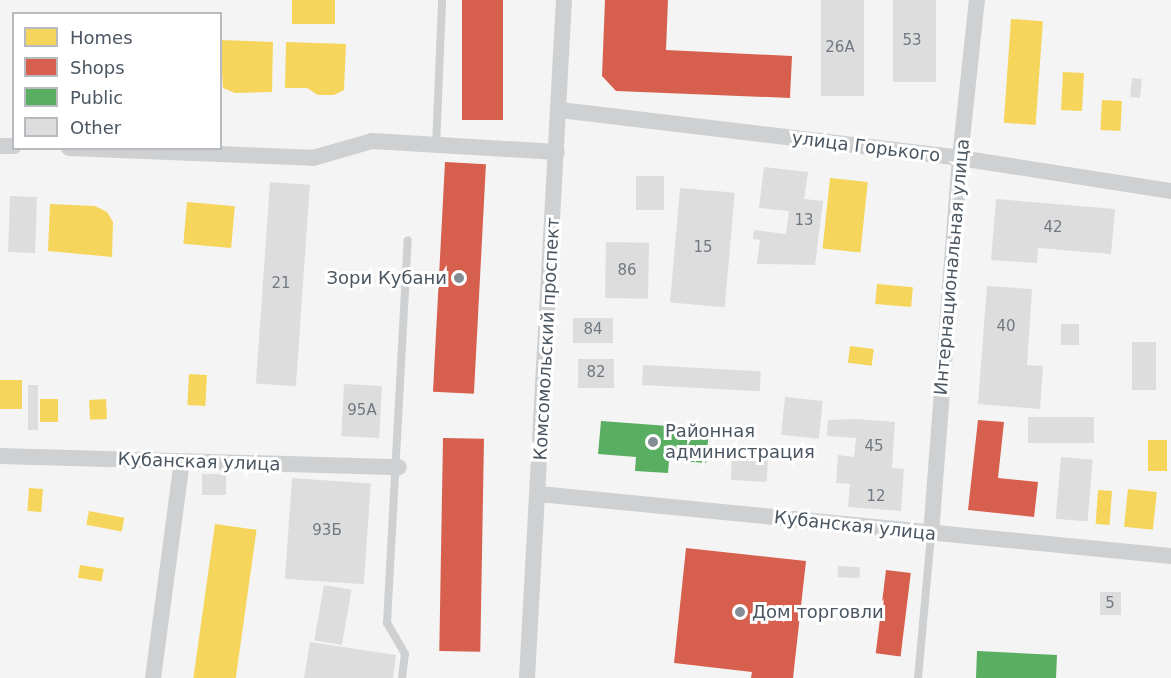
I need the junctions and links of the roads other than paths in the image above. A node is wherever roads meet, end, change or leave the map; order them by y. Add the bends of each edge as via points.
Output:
1 (442, 0) edge
2 (564, 0) edge
3 (977, 0) edge
4 (560, 110) junction
5 (436, 146) junction
6 (118, 150) edge
7 (557, 152) junction
8 (960, 158) junction
9 (1171, 191) edge
10 (408, 241) dead end
11 (0, 456) edge
12 (182, 462) junction
13 (399, 467) junction
14 (538, 494) junction
15 (931, 534) junction
16 (1171, 556) edge
17 (153, 678) edge
18 (402, 678) edge
19 (527, 678) edge
20 (918, 678) edge

1 - 5 lane
2 - 4 street, Комсомольский проспект
3 - 8 street, Интернациональная улица
4 - 7 street, Комсомольский проспект
4 - 8 street, улица Горького
5 - 6 street via 372,141 313,158
5 - 7 street
7 - 14 street, Комсомольский проспект
8 - 9 street, улица Горького
8 - 15 street, Интернациональная улица
10 - 13 lane
11 - 12 street, Кубанская улица
12 - 13 street, Кубанская улица
12 - 17 street
13 - 18 lane via 387,623 405,654
14 - 15 street, Кубанская улица
14 - 19 street, Комсомольский проспект
15 - 16 street, Кубанская улица
15 - 20 lane

